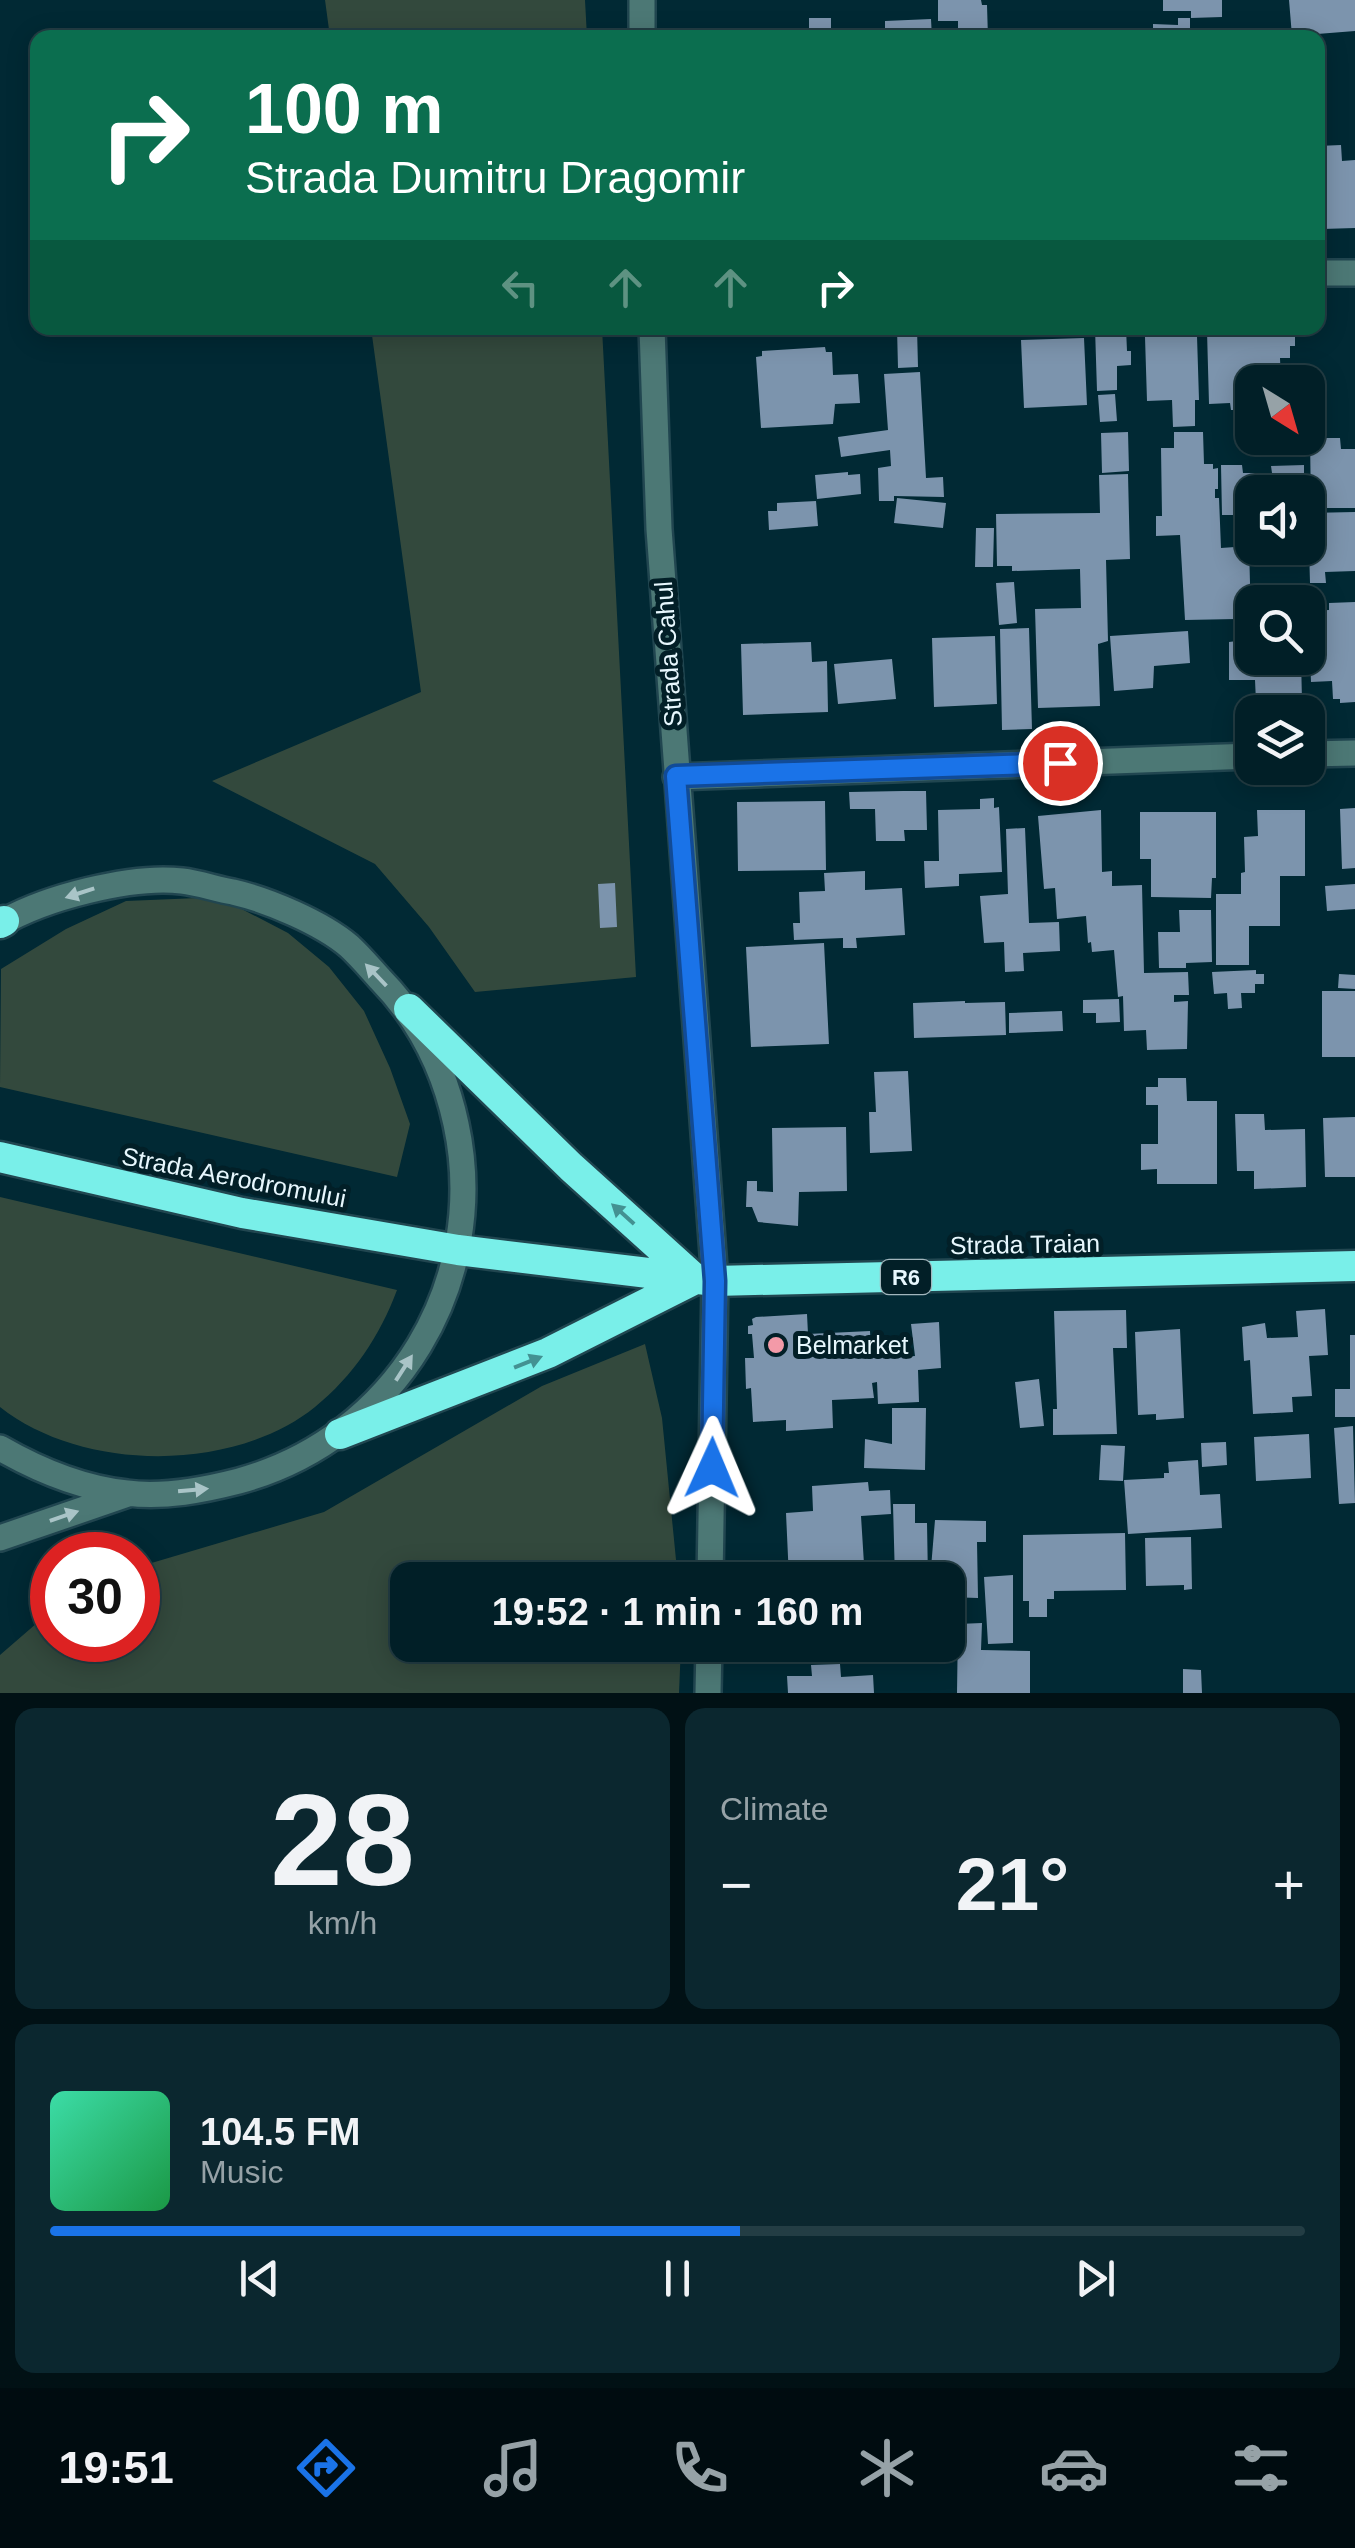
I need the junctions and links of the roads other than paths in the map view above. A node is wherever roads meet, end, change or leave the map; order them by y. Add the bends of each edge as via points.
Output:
1 (642, 0) edge
2 (642, 30) edge
3 (1355, 272) edge
4 (1325, 273) edge
5 (652, 335) edge
6 (1325, 754) edge
7 (1355, 754) edge
8 (1235, 757) edge
9 (676, 776) junction
10 (1, 923) edge
11 (409, 1009) junction
12 (0, 1157) edge
13 (458, 1250) junction
14 (1355, 1266) edge
15 (705, 1280) junction
16 (340, 1434) junction
17 (0, 1448) edge
18 (128, 1494) junction
19 (0, 1538) edge
20 (710, 1562) edge
21 (709, 1662) edge
22 (708, 1693) edge

1 - 2 street
3 - 4 street
5 - 9 street, Strada Cahul
6 - 7 street
8 - 9 street
9 - 15 street, Strada Cahul
11 -> 10 street via 346,944 315,926 268,900 179,880 88,888
11 - 13 street via 447,1084 465,1166
15 -> 11 highway via 571,1167
12 - 13 highway, Strada Aerodromului / R6 via 242,1213
13 - 15 highway, Strada Trаian / R6
16 -> 13 street via 394,1383 434,1320
14 - 15 highway, Strada Trаian / R6
16 -> 15 highway via 548,1354
15 - 20 street, Strada Cahul
18 -> 16 street via 203,1491 275,1471
17 - 18 street via 45,1474
19 -> 18 street
21 - 22 street

